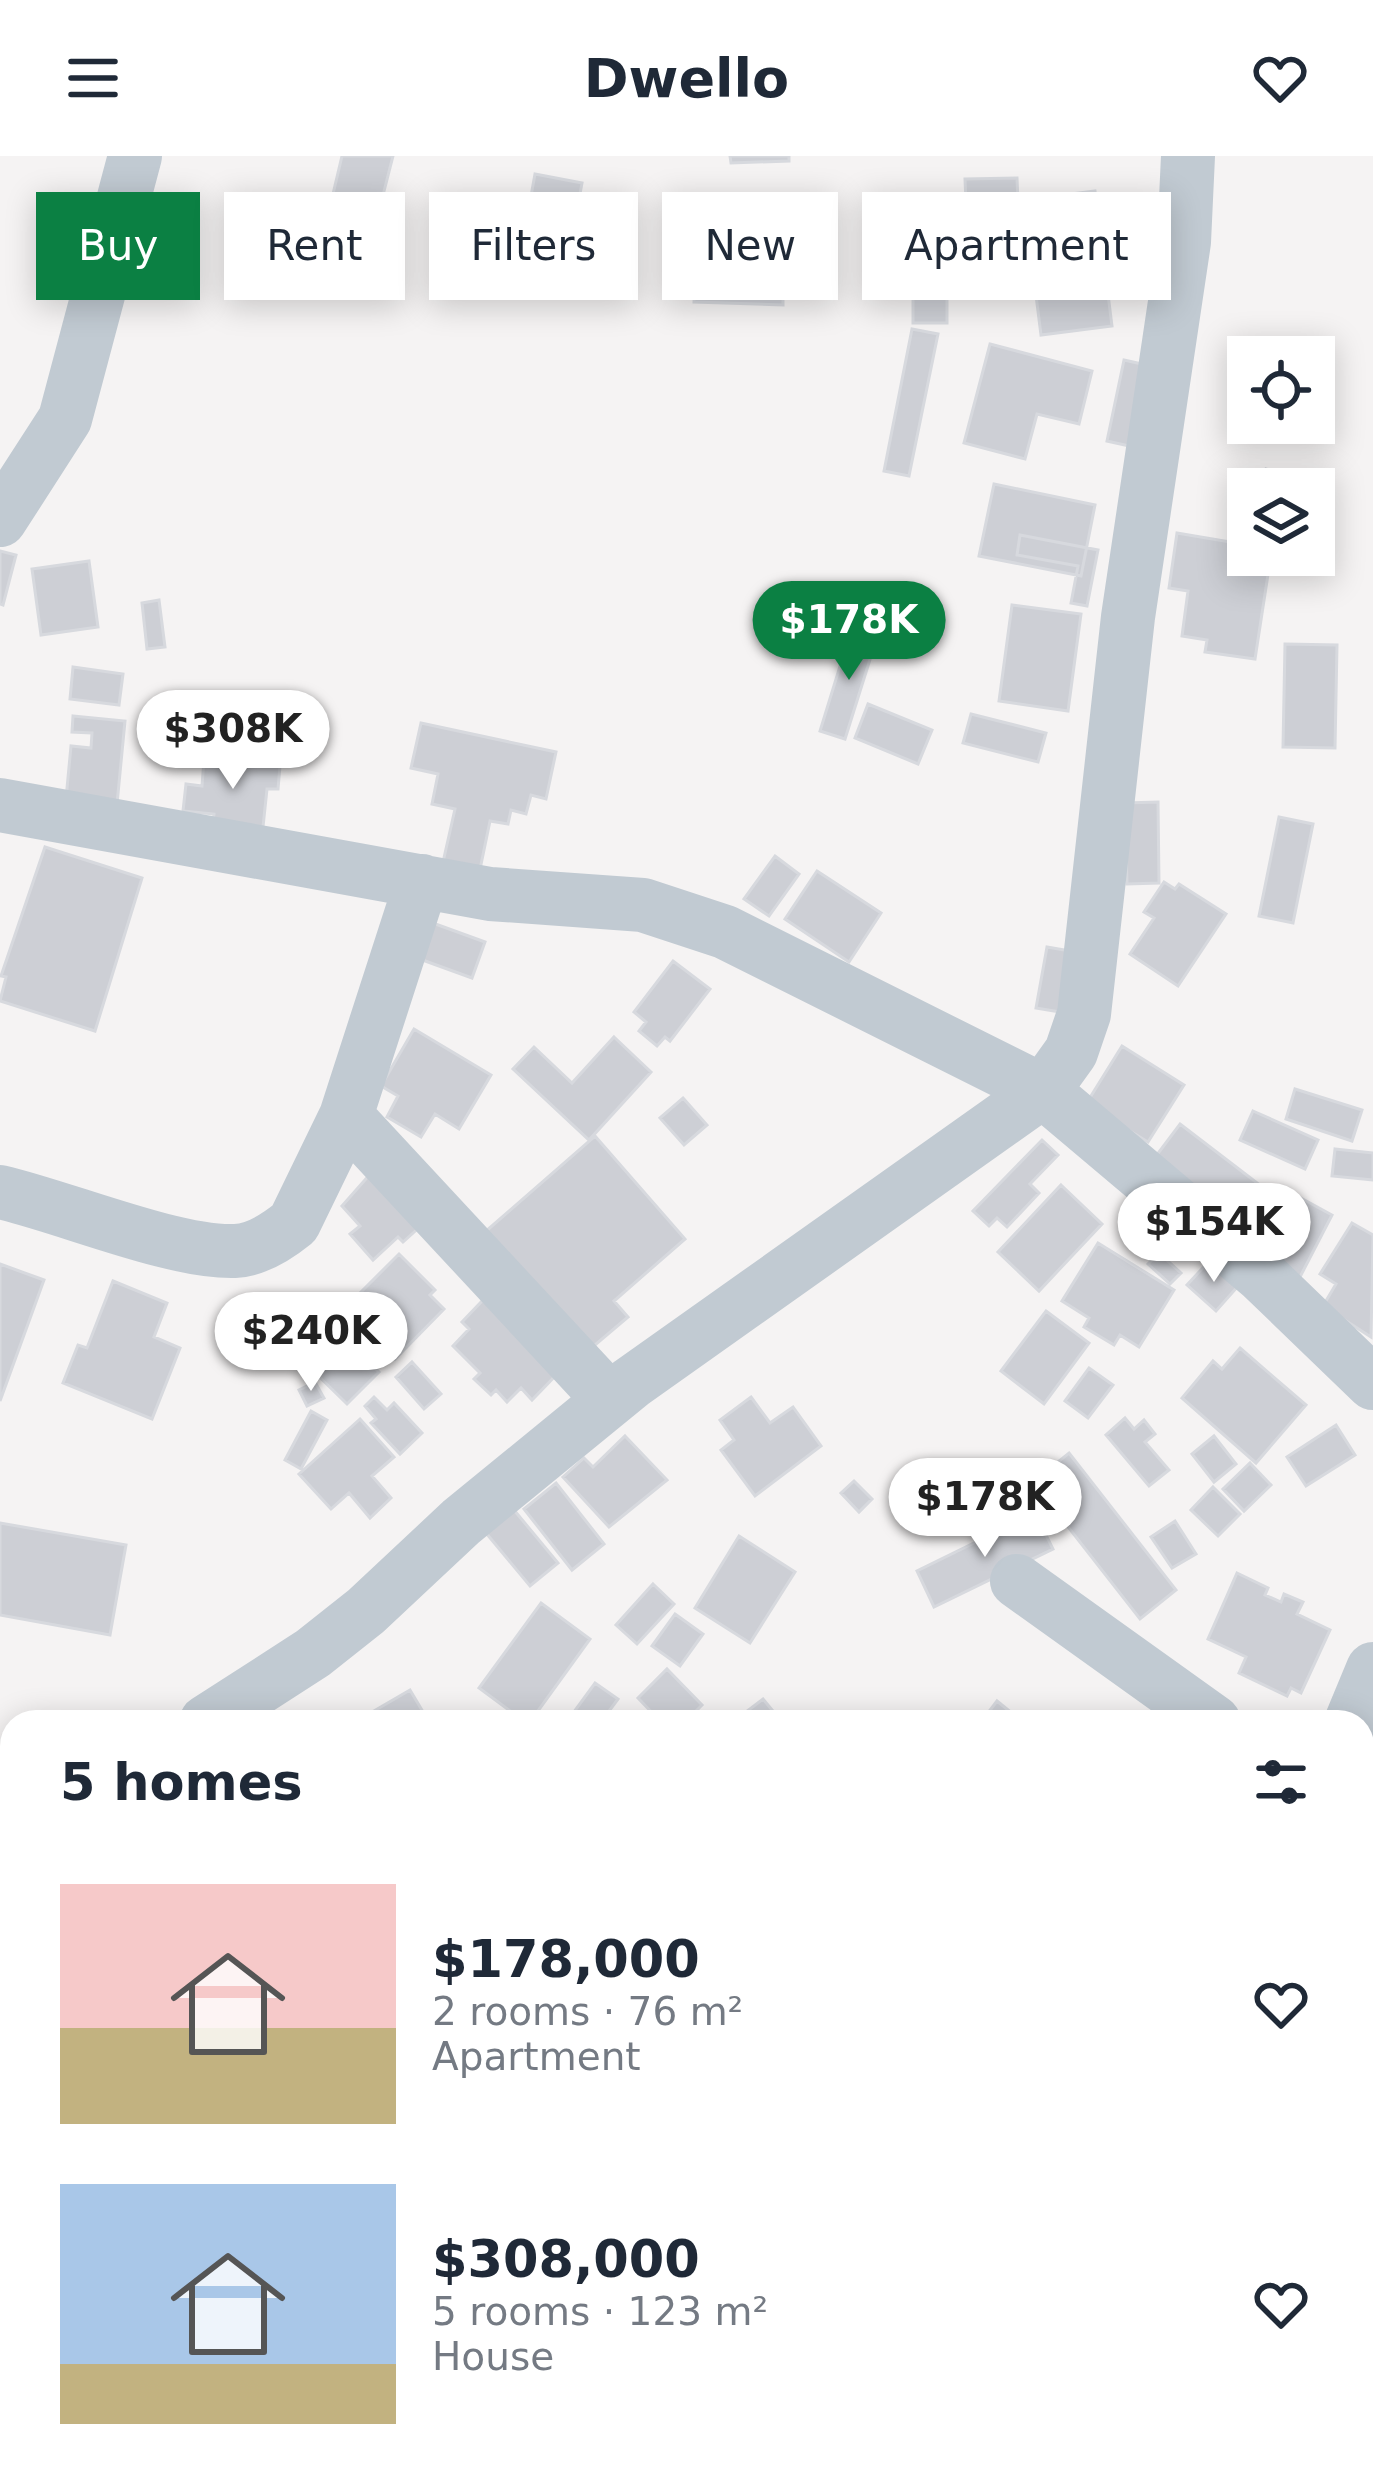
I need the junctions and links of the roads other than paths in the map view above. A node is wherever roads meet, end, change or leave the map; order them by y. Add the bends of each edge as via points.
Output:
1 (135, 156) edge
2 (1188, 156) edge
3 (0, 520) edge
4 (0, 805) edge
5 (422, 881) junction
6 (1043, 1091) junction
7 (346, 1116) junction
8 (0, 1192) edge
9 (1373, 1383) edge
10 (610, 1400) junction
11 (1017, 1581) dead end
12 (1373, 1669) edge
13 (225, 1710) edge
14 (1197, 1710) edge
15 (1357, 1710) edge

1 - 3 street via 65,419
2 - 6 street via 1184,242 1131,593 1084,1015 1071,1052
4 - 5 street
5 - 6 street via 643,905 725,932
5 - 7 street
6 - 9 street via 1261,1275
6 - 10 street
7 - 8 street via 294,1223 236,1251
7 - 10 street
10 - 13 street via 366,1611
11 - 14 street
12 - 15 street

